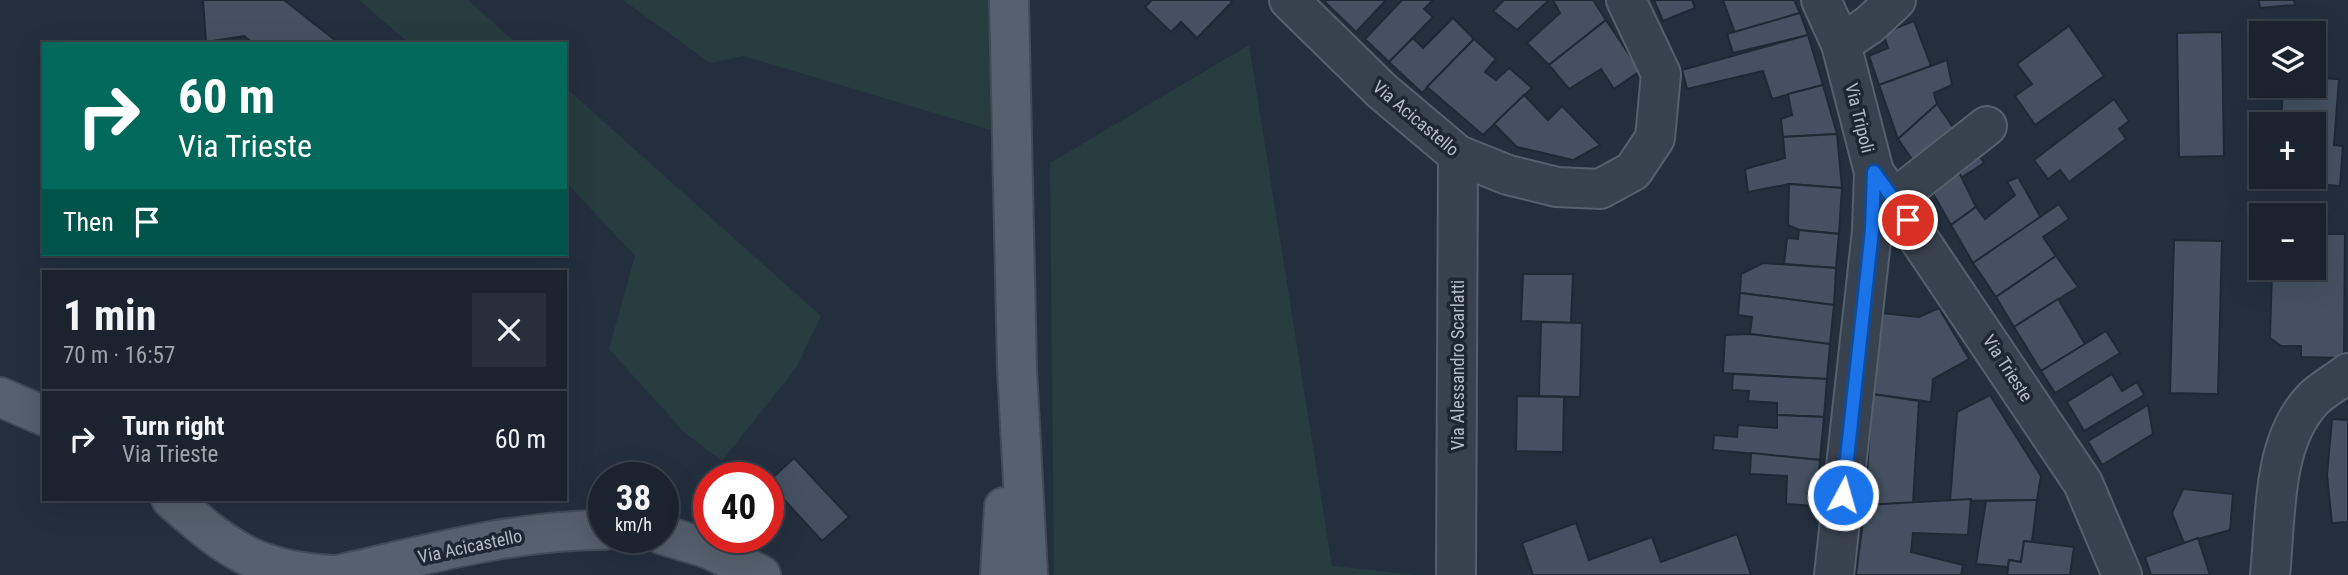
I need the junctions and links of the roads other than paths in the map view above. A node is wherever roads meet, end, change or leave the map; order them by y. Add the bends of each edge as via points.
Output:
1 (1009, 0) edge
2 (1289, 0) edge
3 (1626, 0) edge
4 (1821, 0) edge
5 (1896, 0) edge
6 (1842, 44) junction
7 (1987, 126) dead end
8 (1458, 155) junction
9 (1884, 185) junction
10 (1017, 369) junction
11 (2348, 373) edge
12 (1009, 440) junction
13 (172, 501) edge
14 (588, 530) edge
15 (679, 540) edge
16 (757, 574) edge
17 (336, 575) edge
18 (1000, 575) edge
19 (1016, 575) edge
20 (1028, 575) edge
21 (1456, 575) edge
22 (1834, 575) edge
23 (2122, 575) edge
24 (2270, 575) edge

1 - 10 main road
2 - 8 street, Via Acicastello via 1382,92
3 - 8 street, Via Acicastello via 1661,74 1655,138 1633,171 1600,189 1557,187 1508,175
4 - 6 street, Via Tripoli
5 - 6 street
6 - 9 street, Via Tripoli
7 - 9 street
8 - 21 street, Via Alessandro Scarlatti
9 - 22 street, Via Tripoli via 1872,230
9 - 23 street, Via Trieste via 2083,484
10 - 12 main road
10 - 20 main road
11 - 24 street via 2314,399 2295,424 2283,455
12 - 18 main road
12 - 19 street
13 - 17 main road, Via Acicastello via 244,556 295,573
14 - 17 main road, Via Acicastello via 505,537
15 - 16 main road via 709,549

